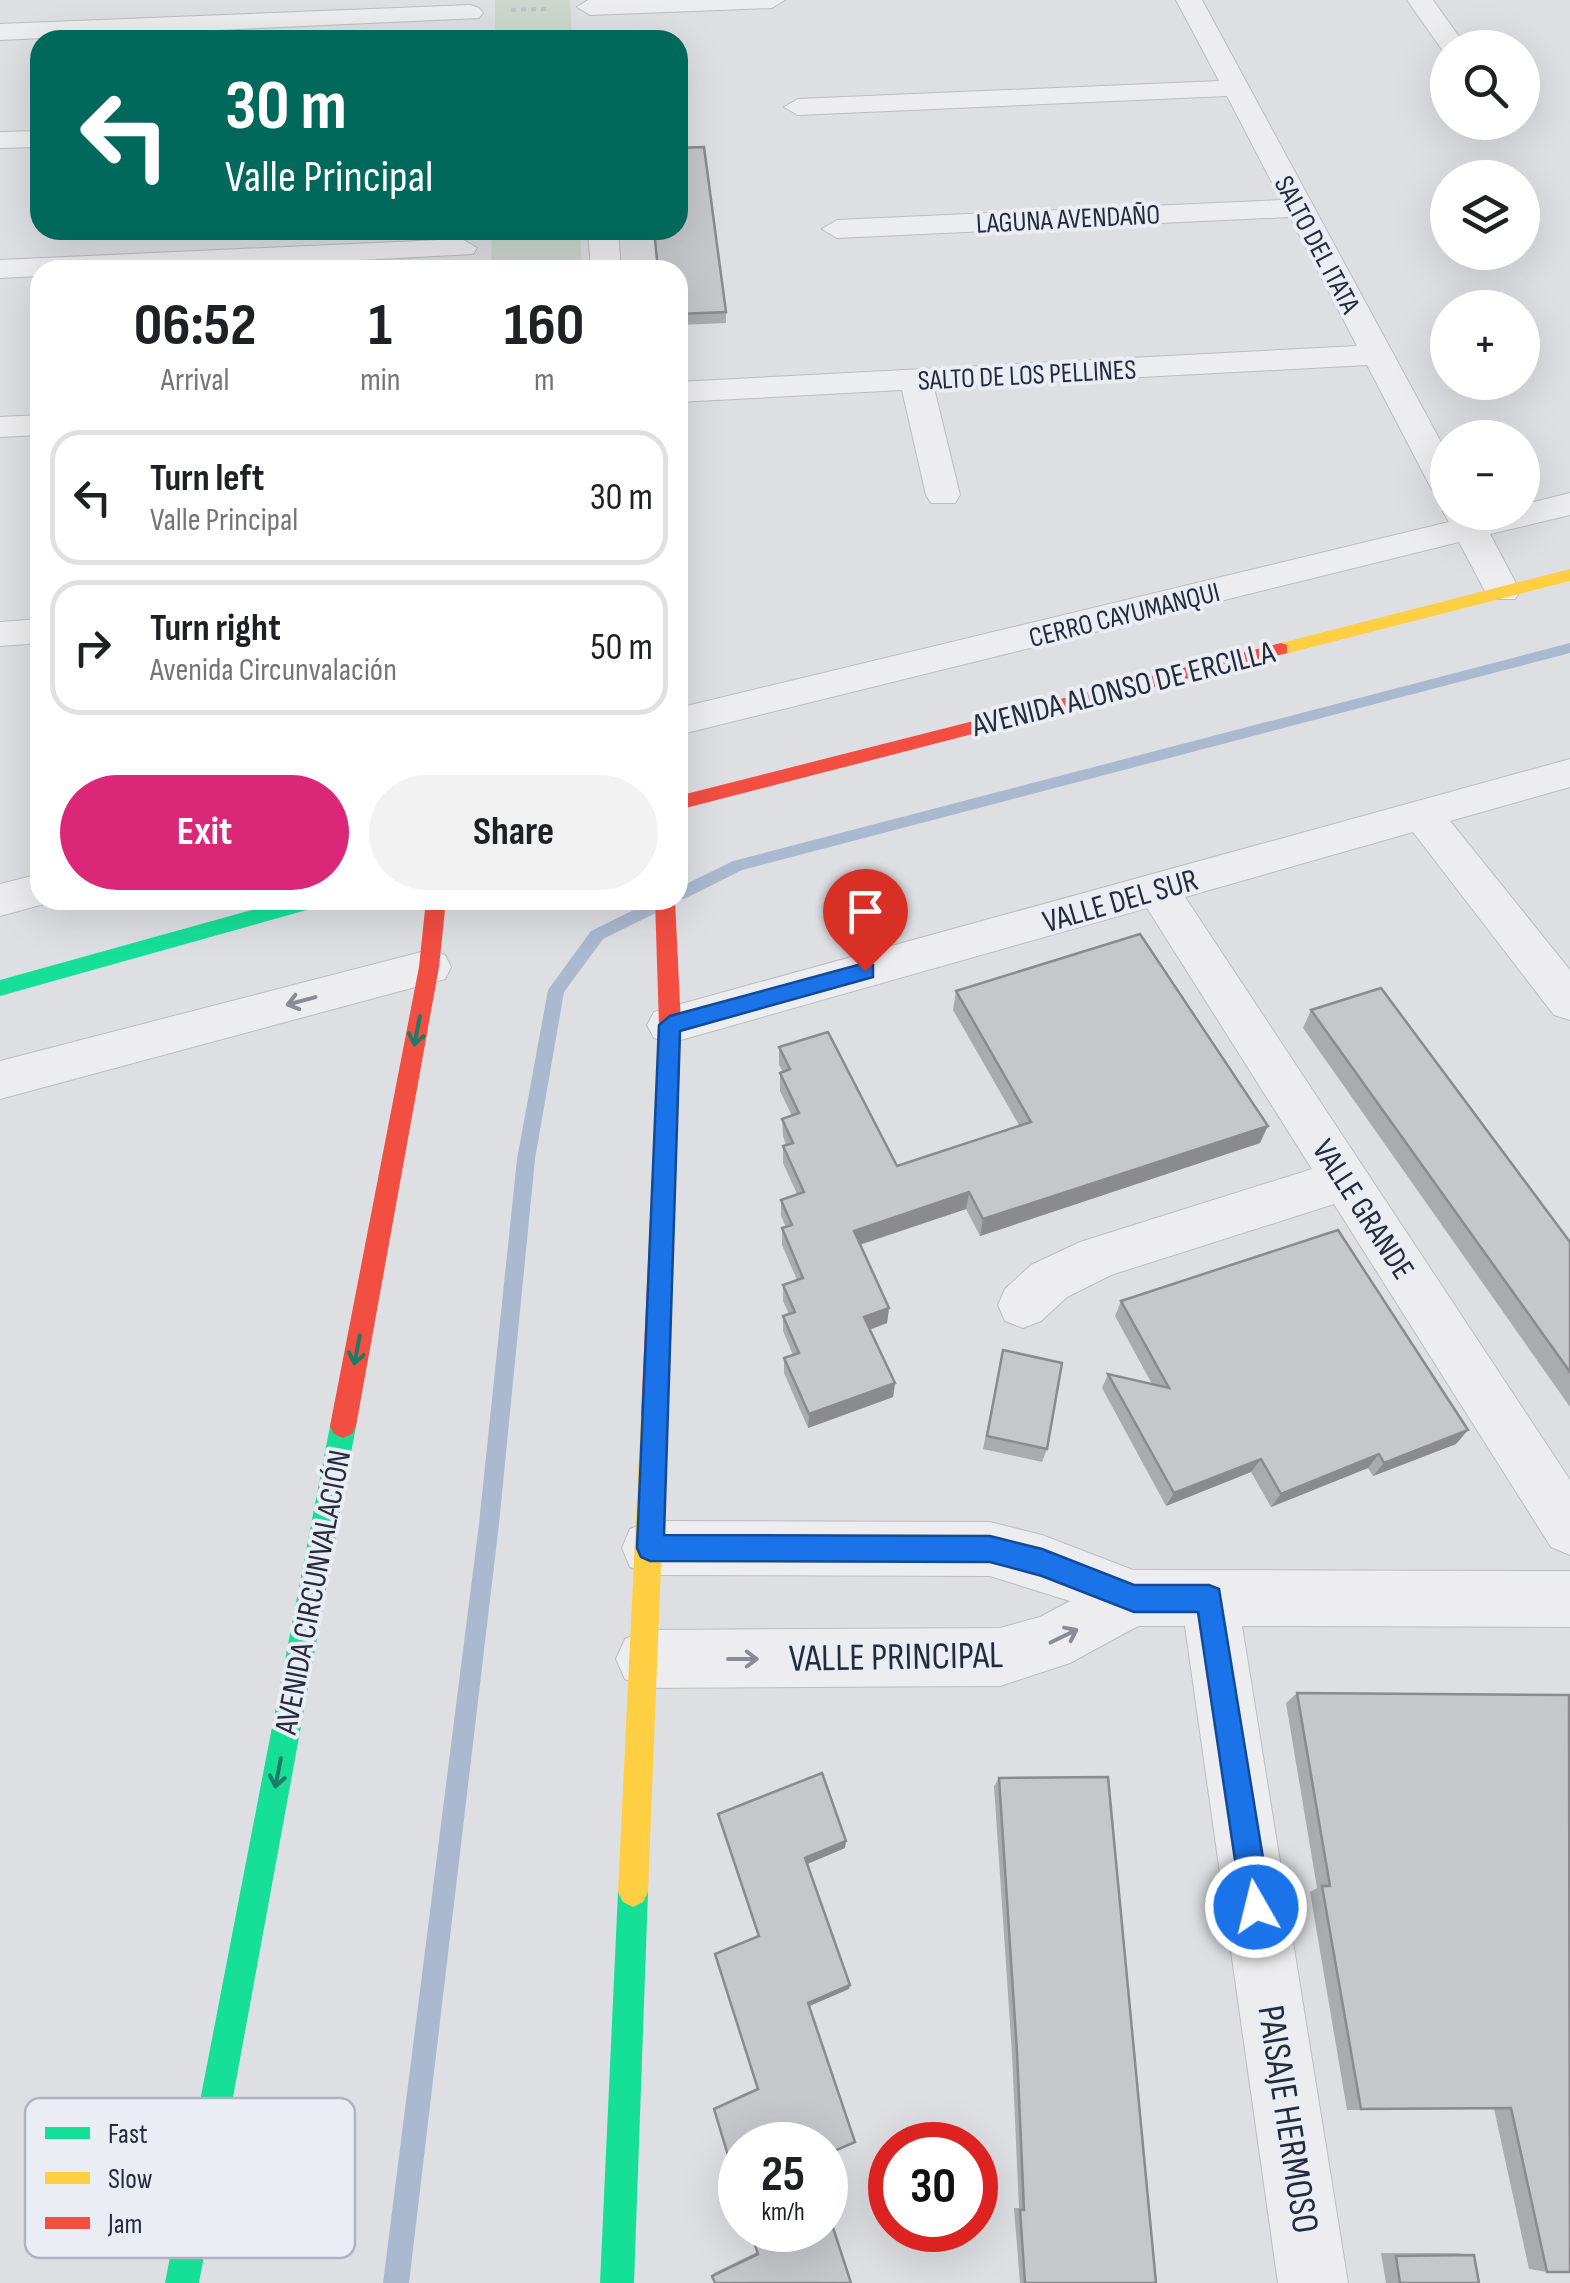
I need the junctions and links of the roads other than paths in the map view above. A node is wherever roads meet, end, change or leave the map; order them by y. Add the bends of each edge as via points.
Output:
1 (772, 0) edge
2 (1189, 0) edge
3 (1420, 0) edge
4 (590, 4) edge
5 (471, 6) edge
6 (30, 30) edge
7 (36, 30) edge
8 (591, 30) edge
9 (1441, 30) edge
10 (0, 32) edge
11 (1235, 88) junction
12 (798, 107) dead end
13 (30, 139) edge
14 (0, 140) edge
15 (1300, 208) junction
16 (837, 229) dead end
17 (462, 249) edge
18 (208, 260) edge
19 (30, 268) edge
20 (0, 269) edge
21 (1377, 355) junction
22 (916, 380) junction
23 (688, 391) edge
24 (30, 426) edge
25 (0, 427) edge
26 (1430, 454) edge
27 (942, 495) dead end
28 (1570, 504) edge
29 (1540, 509) edge
30 (1430, 530) edge
31 (1470, 530) edge
32 (1570, 574) edge
33 (1502, 592) junction
34 (30, 632) edge
35 (0, 634) edge
36 (688, 719) edge
37 (1570, 773) edge
38 (688, 801) edge
39 (1422, 815) junction
40 (1158, 890) junction
41 (30, 892) edge
42 (0, 900) edge
43 (278, 910) edge
44 (435, 910) edge
45 (666, 910) edge
46 (429, 968) junction
47 (0, 988) edge
48 (1570, 1002) edge
49 (670, 1025) junction
50 (0, 1080) edge
51 (1346, 1180) junction
52 (1023, 1305) dead end
53 (1570, 1528) edge
54 (650, 1548) junction
55 (1134, 1598) junction
56 (1209, 1598) junction
57 (1570, 1599) edge
58 (645, 1659) junction
59 (217, 2098) edge
60 (187, 2258) edge
61 (182, 2283) edge
62 (617, 2283) edge
63 (1314, 2283) edge

1 - 4 street
2 - 11 street, SALTO DEL ITATA
3 - 9 street
4 - 8 street
5 - 7 street
6 - 10 street
11 - 12 street
11 - 15 street, SALTO DEL ITATA
13 - 14 street
15 - 16 street, LAGUNA AVENDAÑO
15 - 21 street, SALTO DEL ITATA
17 - 18 street
19 - 20 street
21 - 22 street, SALTO DE LOS PELLINES
21 - 26 street, SALTO DEL ITATA
22 - 23 street, SALTO DE LOS PELLINES
22 - 27 street
24 - 25 street
28 - 29 street, CERRO CAYUMANQUI
30 - 36 street, CERRO CAYUMANQUI
31 - 33 street
32 - 33 street, AVENIDA ALONSO DE ERCILLA
33 - 38 street, AVENIDA ALONSO DE ERCILLA
34 - 35 street
37 - 39 street, VALLE DEL SUR
39 - 40 street, VALLE DEL SUR
39 - 48 street
40 - 49 street, VALLE DEL SUR
40 - 51 street, VALLE GRANDE
41 - 42 street
43 - 47 street
44 - 46 street, AVENIDA CIRCUNVALACIÓN
45 - 49 street
46 -> 50 street
46 -> 59 street, AVENIDA CIRCUNVALACIÓN
49 - 54 street
51 - 52 street via 1098,1257 1049,1281
51 - 53 street, VALLE GRANDE
54 - 55 street, VALLE PRINCIPAL via 990,1549
54 - 58 street
55 - 56 street, VALLE PRINCIPAL
58 -> 55 street, VALLE PRINCIPAL via 1000,1657 1050,1644
56 - 57 street, VALLE PRINCIPAL
56 - 63 street, PAISAJE HERMOSO
58 - 62 street
60 -> 61 street, AVENIDA CIRCUNVALACIÓN

